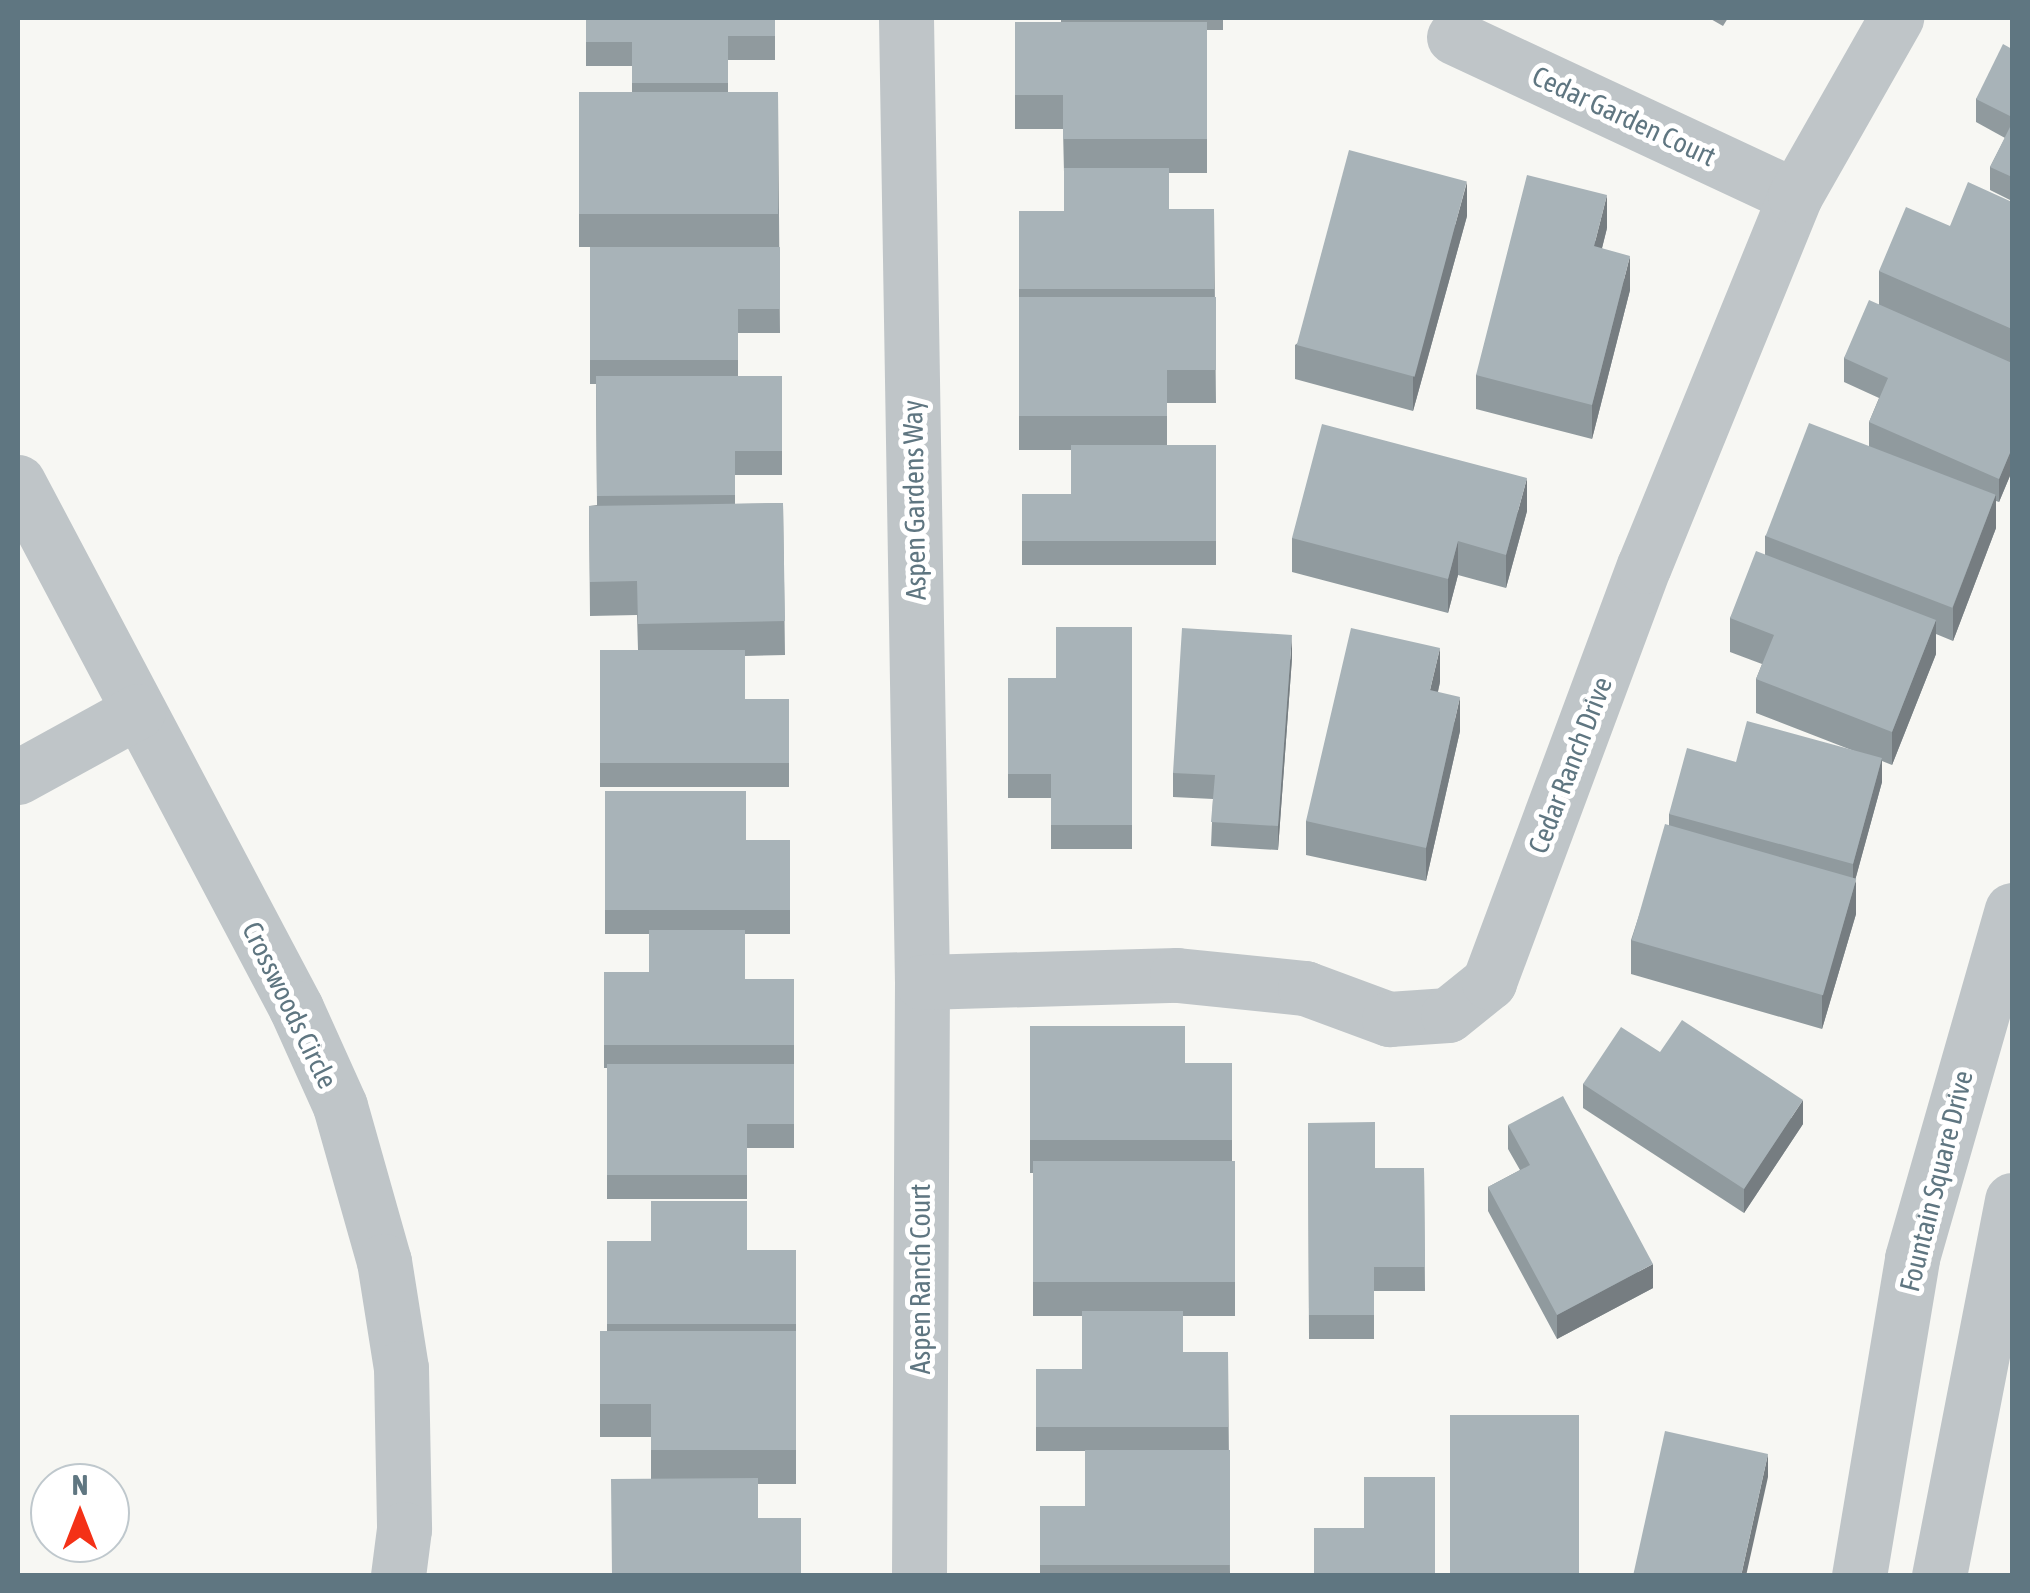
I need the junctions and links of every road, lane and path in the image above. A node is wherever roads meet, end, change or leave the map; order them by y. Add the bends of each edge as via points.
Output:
1 (906, 18) edge
2 (1896, 18) edge
3 (1454, 37) dead end
4 (1795, 196) junction
5 (18, 482) edge
6 (138, 711) junction
7 (18, 777) edge
8 (2012, 910) edge
9 (922, 982) junction
10 (2012, 1200) edge
11 (398, 1576) edge
12 (918, 1576) edge
13 (1859, 1576) edge
14 (1939, 1576) edge

1 - 9 street, Aspen Gardens Way
2 - 4 street, Cedar Ranch Drive
3 - 4 street, Cedar Garden Court
4 - 9 street, Cedar Ranch Drive via 1644,566 1489,982 1448,1015 1390,1020 1305,988 1177,975
5 - 6 street, Crosswoods Circle
6 - 7 street
6 - 11 street, Crosswoods Circle via 296,1008 340,1106 384,1261 401,1368 404,1529
8 - 13 street, Fountain Square Drive via 1912,1258
9 - 12 street, Aspen Ranch Court
10 - 14 street

